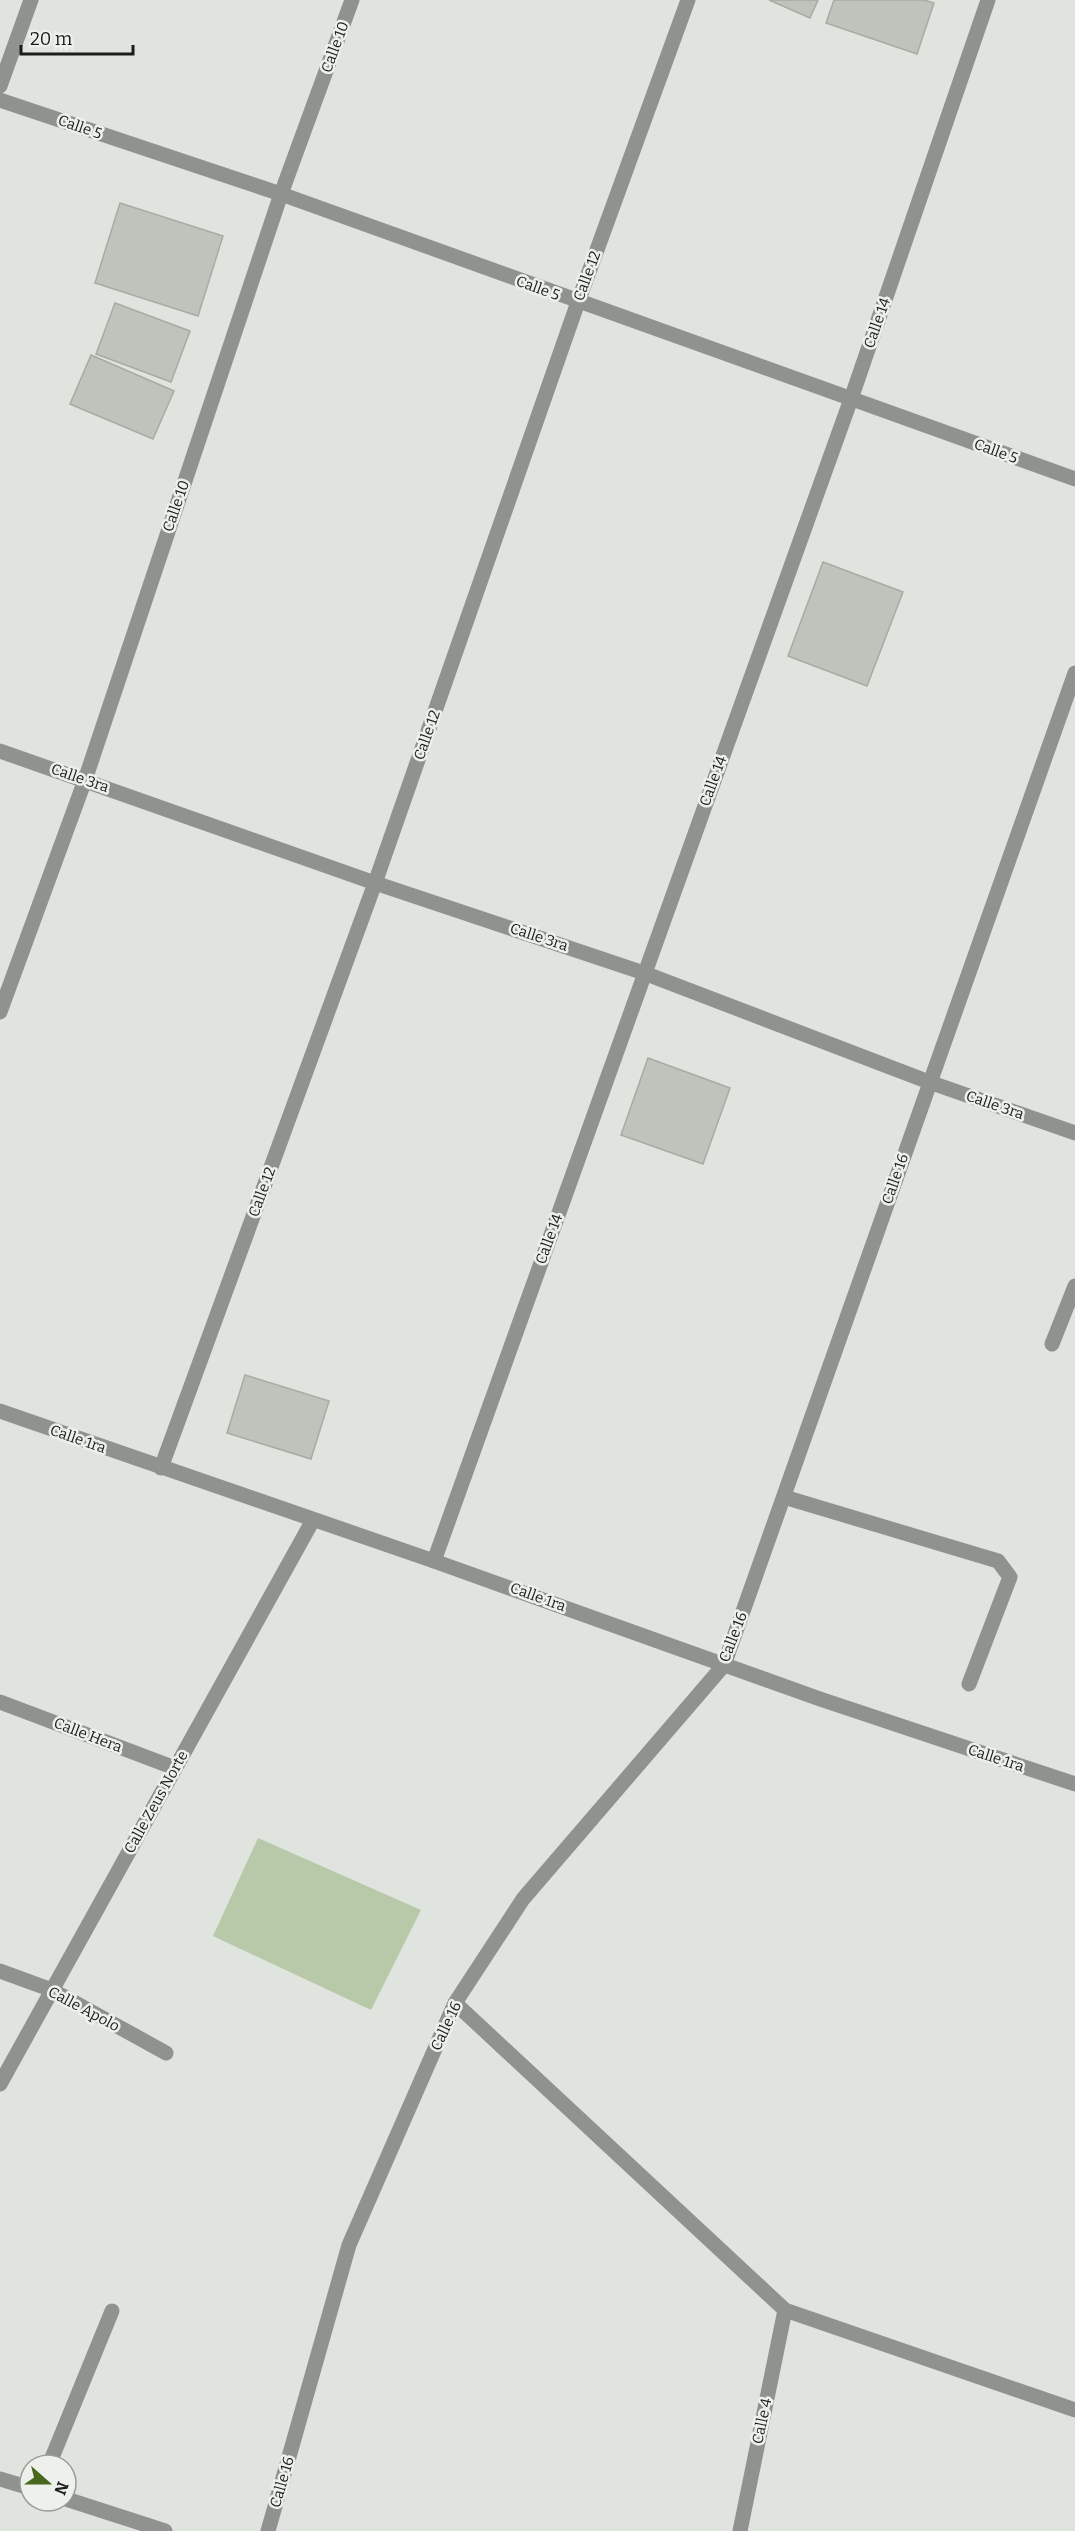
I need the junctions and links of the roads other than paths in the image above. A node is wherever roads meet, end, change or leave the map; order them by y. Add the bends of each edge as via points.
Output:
1 (31, 0) edge
2 (352, 0) edge
3 (688, 0) edge
4 (988, 0) edge
5 (0, 86) edge
6 (0, 100) edge
7 (281, 194) junction
8 (578, 302) junction
9 (851, 399) junction
10 (1075, 479) edge
11 (1075, 673) edge
12 (0, 751) edge
13 (85, 780) junction
14 (375, 883) junction
15 (644, 973) junction
16 (0, 1012) edge
17 (929, 1082) junction
18 (1075, 1133) edge
19 (1075, 1286) edge
20 (1052, 1344) dead end
21 (0, 1412) edge
22 (161, 1468) junction
23 (784, 1497) junction
24 (313, 1520) junction
25 (434, 1561) junction
26 (724, 1665) junction
27 (969, 1684) dead end
28 (0, 1702) edge
29 (175, 1768) junction
30 (1075, 1784) edge
31 (0, 1971) edge
32 (52, 1990) junction
33 (455, 2004) junction
34 (166, 2053) dead end
35 (0, 2084) edge
36 (785, 2310) junction
37 (112, 2311) dead end
38 (1075, 2410) edge
39 (54, 2453) edge
40 (0, 2479) edge
41 (18, 2484) edge
42 (78, 2503) edge
43 (165, 2531) edge
44 (268, 2531) edge
45 (740, 2531) edge

1 - 5 street
2 - 7 street, Calle 10
3 - 8 street, Calle 12
4 - 9 street, Calle 14
6 - 7 street, Calle 5
7 - 8 street, Calle 5
7 - 13 street, Calle 10
8 - 9 street, Calle 5
8 - 14 street, Calle 12
9 - 10 street, Calle 5
9 - 15 street, Calle 14
11 - 17 street, Calle 16
12 - 13 street, Calle 3ra
13 - 14 street, Calle 3ra
13 - 16 street, Calle 10
14 - 15 street, Calle 3ra
14 - 22 street, Calle 12
15 - 17 street, Calle 3ra
15 - 25 street, Calle 14
17 - 18 street, Calle 3ra
17 - 23 street, Calle 16
19 - 20 street
21 - 22 street, Calle 1ra
22 - 24 street, Calle 1ra
23 - 26 street, Calle 16
23 - 27 street via 998,1561 1010,1577
24 - 25 street, Calle 1ra
24 - 29 street, Calle Zeus Norte
25 - 26 street, Calle 1ra
26 - 30 street, Calle 1ra
26 - 33 street, Calle 16 via 523,1899
28 - 29 street, Calle Hera
29 - 32 street, Calle Zeus Norte
31 - 32 street, Calle Apolo
32 - 34 street, Calle Apolo
32 - 35 street, Calle Zeus Norte
33 - 36 street
33 - 44 street, Calle 16 via 349,2245
36 - 38 street
36 - 45 street, Calle 4
37 - 39 street
40 - 41 street
42 - 43 street

